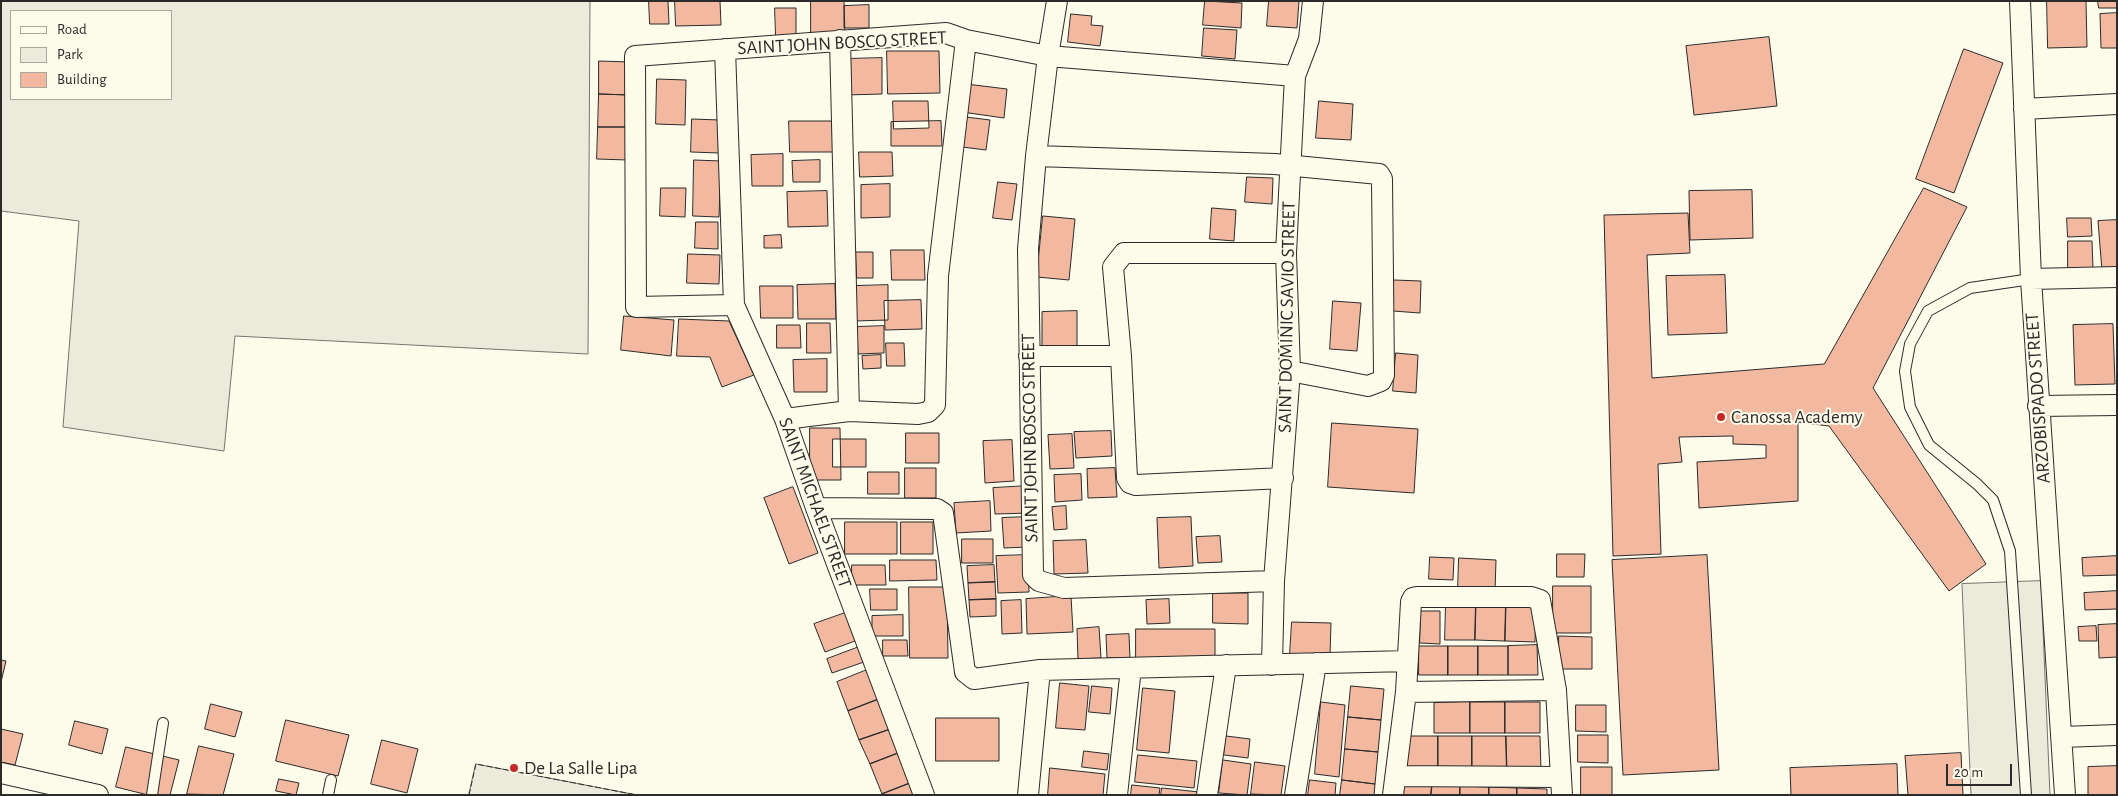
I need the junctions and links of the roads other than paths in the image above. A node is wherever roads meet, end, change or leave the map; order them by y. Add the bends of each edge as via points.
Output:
1 (1057, 1) edge
2 (1313, 1) edge
3 (2020, 1) edge
4 (840, 40) junction
5 (966, 40) junction
6 (725, 49) junction
7 (1048, 56) junction
8 (1295, 76) junction
9 (2117, 104) edge
10 (2024, 109) junction
11 (1036, 156) junction
12 (1291, 166) junction
13 (1286, 253) junction
14 (2117, 277) edge
15 (2031, 279) junction
16 (734, 305) junction
17 (1029, 356) junction
18 (1121, 356) junction
19 (1290, 371) junction
20 (2117, 405) edge
21 (2038, 406) junction
22 (849, 411) junction
23 (784, 420) junction
24 (1283, 478) junction
25 (816, 508) junction
26 (1274, 581) junction
27 (1408, 661) junction
28 (1316, 664) junction
29 (1272, 665) junction
30 (1226, 666) junction
31 (1131, 668) junction
32 (1040, 670) junction
33 (1556, 690) junction
34 (1406, 692) junction
35 (163, 723) dead end
36 (2117, 735) edge
37 (2062, 737) junction
38 (1, 773) edge
39 (331, 780) dead end
40 (1394, 785) edge
41 (1562, 786) edge
42 (98, 795) edge
43 (152, 795) edge
44 (328, 795) edge
45 (924, 795) edge
46 (1028, 795) edge
47 (1117, 795) edge
48 (1207, 795) edge
49 (1295, 795) edge
50 (2026, 795) edge
51 (2065, 795) edge

1 - 7 street, SAINT JOHN BOSCO STREET
2 - 8 street, SAINT DOMINIC SAVIO STREET via 1309,39
3 - 10 street, ARZOBISPADO STREET
4 - 5 street, SAINT JOHN BOSCO STREET via 946,33
4 - 6 street, SAINT JOHN BOSCO STREET
4 - 22 street
5 - 7 street, SAINT JOHN BOSCO STREET
5 - 22 street via 938,276 935,405 928,412 918,414
6 - 16 street
6 - 16 street, SAINT JOHN BOSCO STREET via 635,56 636,307
7 - 8 street
7 - 11 street, SAINT JOHN BOSCO STREET
8 - 12 street, SAINT DOMINIC SAVIO STREET
9 - 10 street
10 - 15 street, ARZOBISPADO STREET
11 - 12 street
11 - 17 street, SAINT JOHN BOSCO STREET via 1028,250
12 - 13 street, SAINT DOMINIC SAVIO STREET
12 - 19 street via 1376,172 1381,176 1384,375 1381,381 1368,386
13 - 18 street via 1124,253 1113,267
13 - 19 street, SAINT DOMINIC SAVIO STREET
14 - 15 street
15 - 21 street, ARZOBISPADO STREET
15 - 50 lane via 1970,288 1928,311 1910,344 1905,371 1910,407 1929,445 1993,500 2010,551
16 - 23 street, SAINT MICHAEL STREET
17 - 18 street
17 - 26 street, SAINT JOHN BOSCO STREET via 1032,575 1039,581 1064,588
18 - 24 street via 1127,478 1130,483
19 - 24 street, SAINT DOMINIC SAVIO STREET
20 - 21 street
21 - 37 street, ARZOBISPADO STREET
22 - 23 street
23 - 25 street, SAINT MICHAEL STREET
24 - 26 street, SAINT DOMINIC SAVIO STREET
25 - 32 street via 941,511 965,672 974,680
25 - 45 street, SAINT MICHAEL STREET
26 - 29 street, SAINT DOMINIC SAVIO STREET
27 - 28 street
27 - 33 street via 1413,598 1537,598 1541,603
27 - 34 street
28 - 29 street
28 - 49 street
29 - 30 street
30 - 31 street
30 - 48 street
31 - 32 street
31 - 47 street
32 - 46 street
33 - 34 street
33 - 41 street
34 - 40 street
35 - 43 lane
36 - 37 street
37 - 51 street, ARZOBISPADO STREET
38 - 42 street
39 - 44 lane
40 - 41 street

